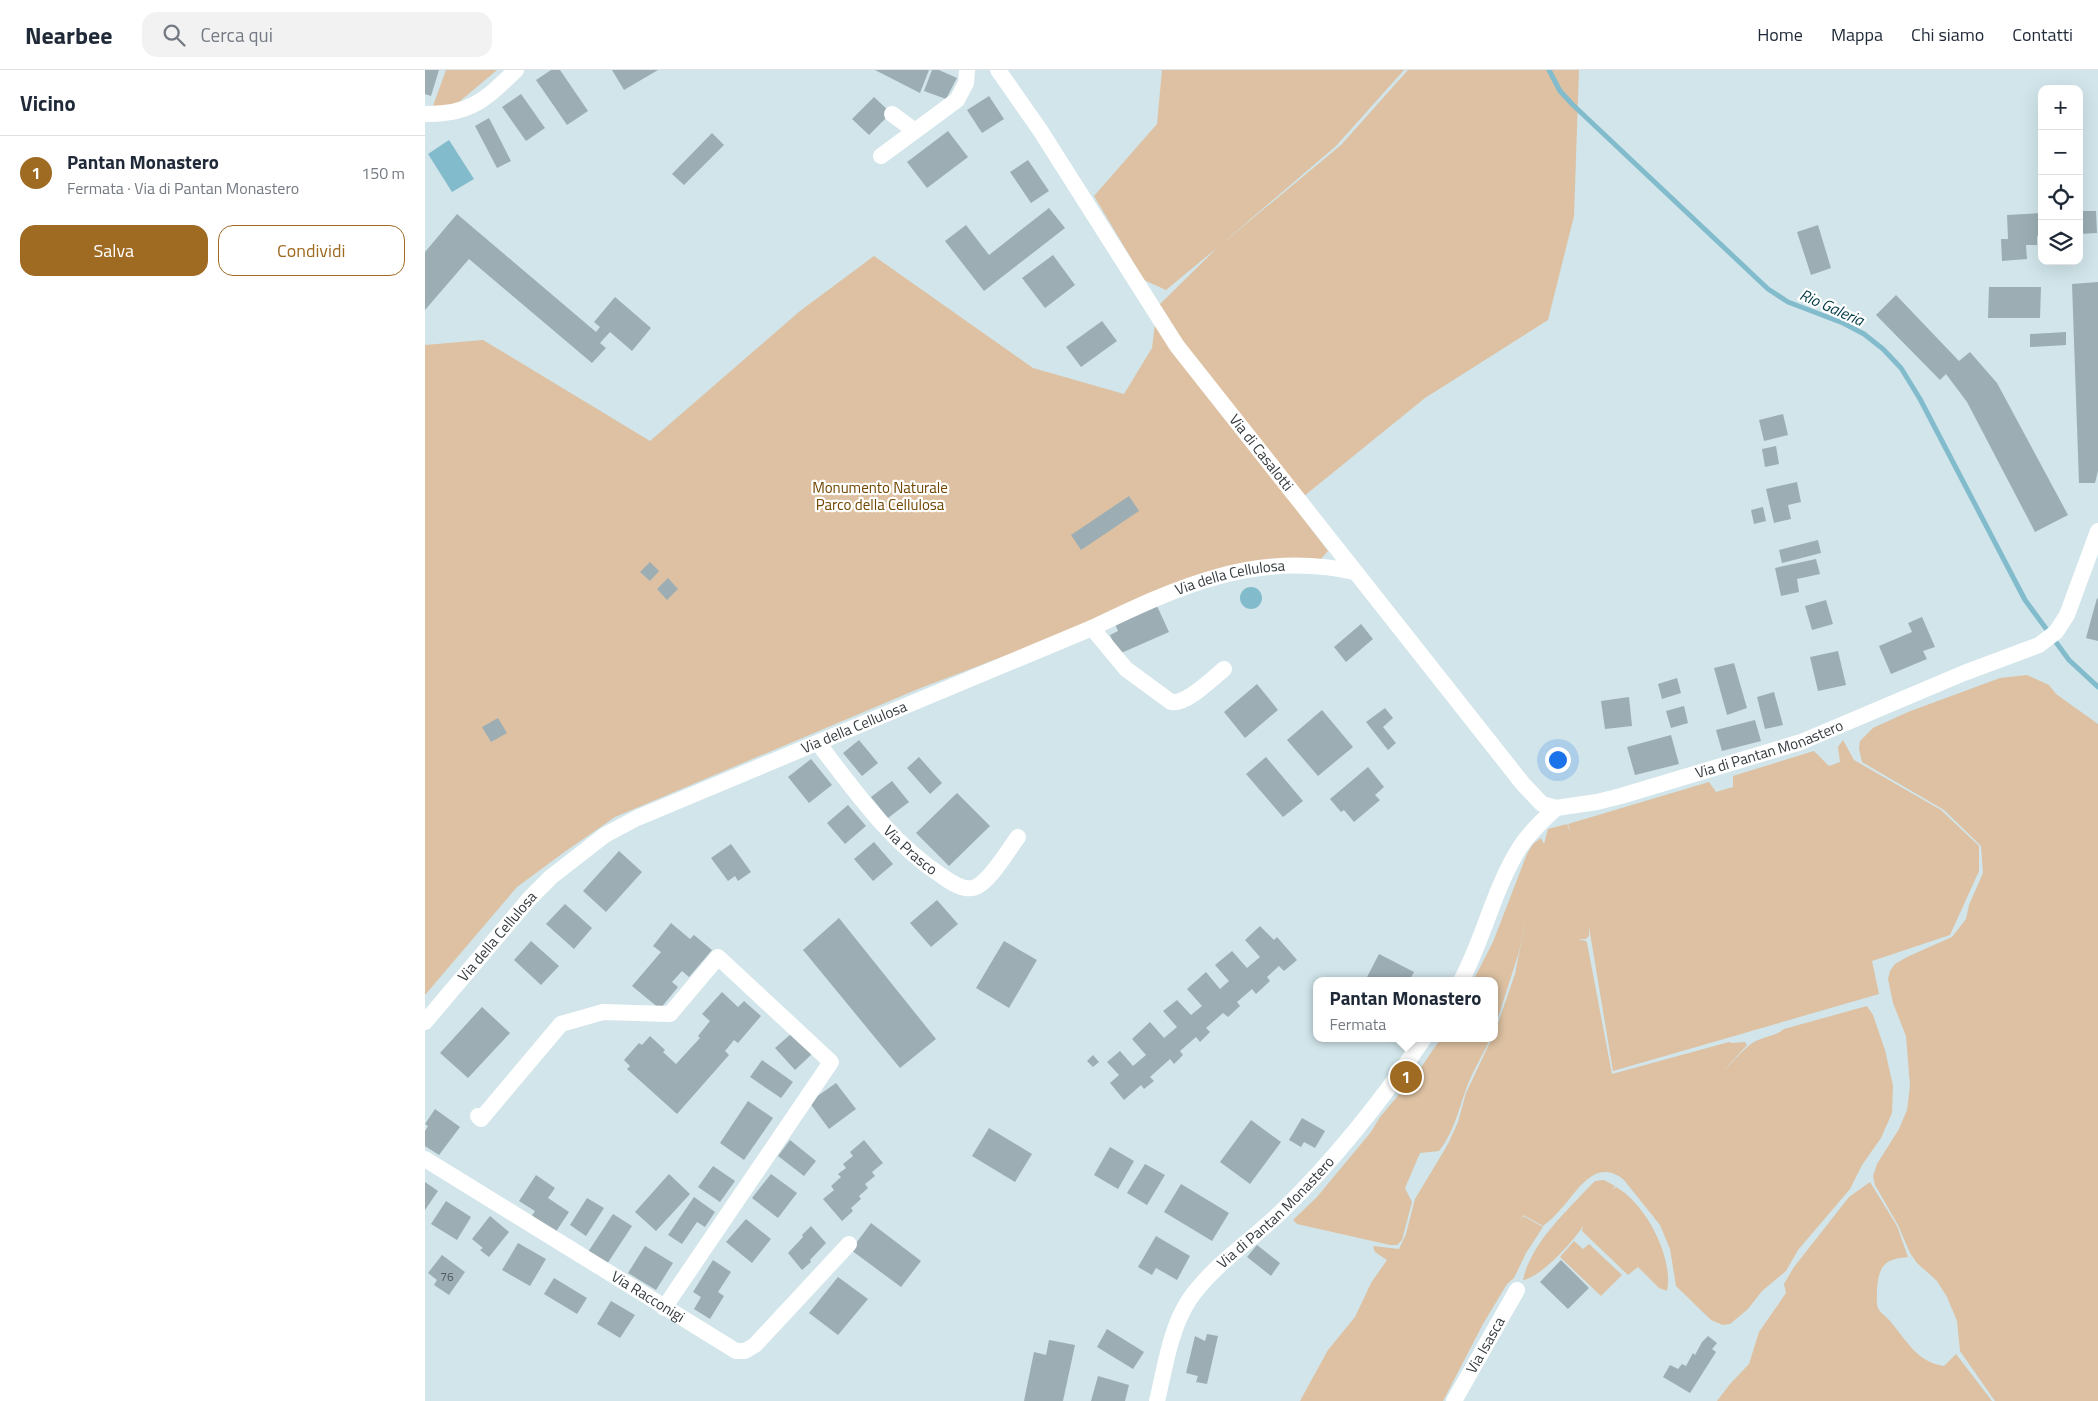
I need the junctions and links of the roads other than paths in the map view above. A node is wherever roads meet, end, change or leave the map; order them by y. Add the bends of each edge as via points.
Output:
1 (516, 70) edge
2 (998, 70) edge
3 (973, 75) edge
4 (425, 114) edge
5 (892, 114) dead end
6 (915, 130) junction
7 (881, 156) dead end
8 (2098, 530) edge
9 (1354, 572) junction
10 (1092, 628) junction
11 (1224, 669) dead end
12 (818, 743) junction
13 (1556, 808) junction
14 (1018, 837) dead end
15 (1463, 977) edge
16 (425, 1022) edge
17 (1421, 1042) edge
18 (478, 1116) dead end
19 (425, 1159) edge
20 (849, 1244) dead end
21 (1517, 1290) dead end
22 (664, 1308) junction
23 (1157, 1401) edge
24 (1454, 1401) edge

1 - 4 street via 485,98 468,108 452,113
2 - 9 street, Via di Casalotti via 1040,130 1177,346
3 - 6 street via 957,100
5 - 6 street
6 - 7 street
8 - 13 street, Via di Pantan Monastero via 2072,606 2050,638 1795,744 1615,798
9 - 10 street, Via della Cellulosa via 1311,565 1242,570 1166,593
9 - 13 street, Via di Casalotti via 1523,784 1542,804
10 - 11 street via 1126,669 1171,702 1187,698
10 - 12 street, Via della Cellulosa
12 - 14 street, Via Prasco via 895,838 923,864 960,886 971,888 984,882
12 - 16 street, Via della Cellulosa via 637,818 594,843 540,888
13 - 15 street via 1533,830 1515,855
17 - 23 street, Via di Pantan Monastero via 1371,1110 1311,1180 1195,1292 1176,1329
18 - 22 street via 481,1119 561,1024 603,1012 670,1014 718,957 831,1062
19 - 22 street, Via Racconigi
20 - 22 street, Via Racconigi via 757,1343 745,1351 733,1350
21 - 24 street, Via Isasca

